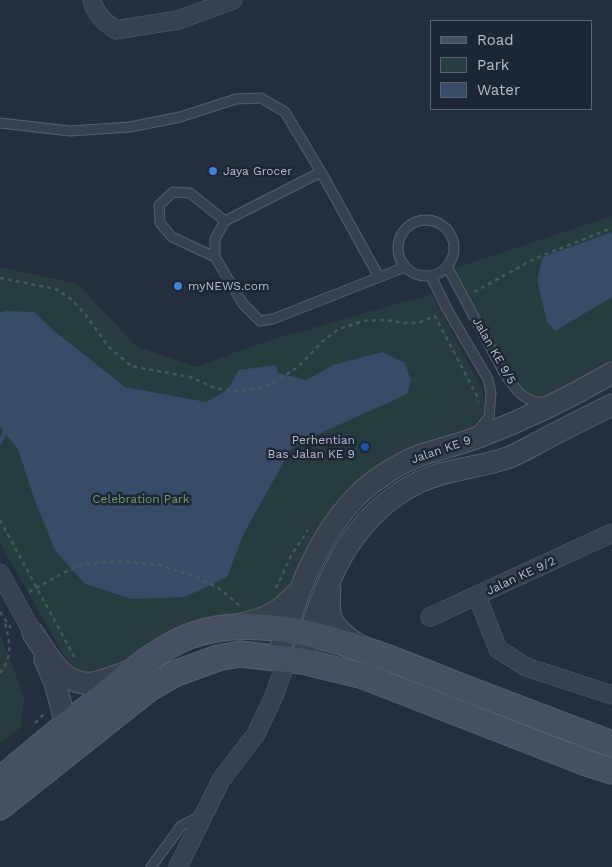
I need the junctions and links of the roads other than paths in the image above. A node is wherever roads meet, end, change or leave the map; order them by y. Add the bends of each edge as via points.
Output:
1 (92, 0) edge
2 (233, 0) edge
3 (0, 123) edge
4 (321, 172) junction
5 (225, 221) junction
6 (216, 257) junction
7 (446, 266) junction
8 (405, 267) junction
9 (431, 276) junction
10 (379, 277) junction
11 (612, 373) edge
12 (564, 400) junction
13 (612, 405) edge
14 (469, 441) junction
15 (612, 533) edge
16 (0, 573) edge
17 (331, 577) junction
18 (297, 593) junction
19 (477, 596) junction
20 (430, 617) dead end
21 (227, 628) junction
22 (297, 632) junction
23 (24, 633) junction
24 (368, 651) junction
25 (289, 659) junction
26 (132, 671) junction
27 (612, 695) edge
28 (66, 724) junction
29 (105, 724) junction
30 (612, 744) edge
31 (612, 771) edge
32 (0, 780) edge
33 (0, 807) edge
34 (202, 815) junction
35 (151, 867) edge
36 (178, 867) edge

1 - 2 street via 101,18 115,30 178,20
3 - 4 lane via 70,131 130,127 180,117 236,100 261,98 285,112
4 - 5 lane
4 - 10 lane
5 - 6 lane via 216,239
5 - 6 lane via 190,193 173,192 159,205 160,223 172,237
6 - 10 lane via 243,304 260,321 273,319
7 - 8 lane via 452,258 452,240 442,226 426,220 402,232 398,250
7 - 9 lane
7 - 12 lane, Jalan KE 9/5 via 511,383 526,400 538,403
8 - 9 lane via 421,276
8 - 10 lane
9 - 14 lane, Jalan KE 9/5 via 488,379 491,393 489,417
11 - 12 street, Jalan KE 9
12 - 14 street, Jalan KE 9
13 - 17 street, Jalan KE 9 via 507,458 419,482 393,497 373,512 357,532 340,556
14 - 18 street, Jalan KE 9 via 419,456 384,474 356,497 324,538
15 - 19 street, Jalan KE 9/2
16 - 23 street via 15,599
17 - 22 street, Jalan KE 9 via 313,620
17 - 24 street via 330,618 335,627
18 - 21 street via 281,610
18 - 22 street, Jalan KE 9
19 - 20 street, Jalan KE 9/2
19 - 27 street via 498,649 526,667
21 - 22 main road via 262,627
21 - 26 main road via 207,630 176,642
22 - 24 main road
22 - 25 street, Jalan KE 9
23 - 26 street via 58,670 82,683
23 - 28 street via 55,683
24 - 30 main road
25 - 29 main road via 240,654 218,658 174,674 150,688
25 - 31 main road via 363,676
25 - 34 street via 256,734 221,780
26 - 28 main road
28 - 29 main road via 91,727
28 - 32 main road
29 - 33 main road
34 - 35 lane via 181,826
34 - 36 street

